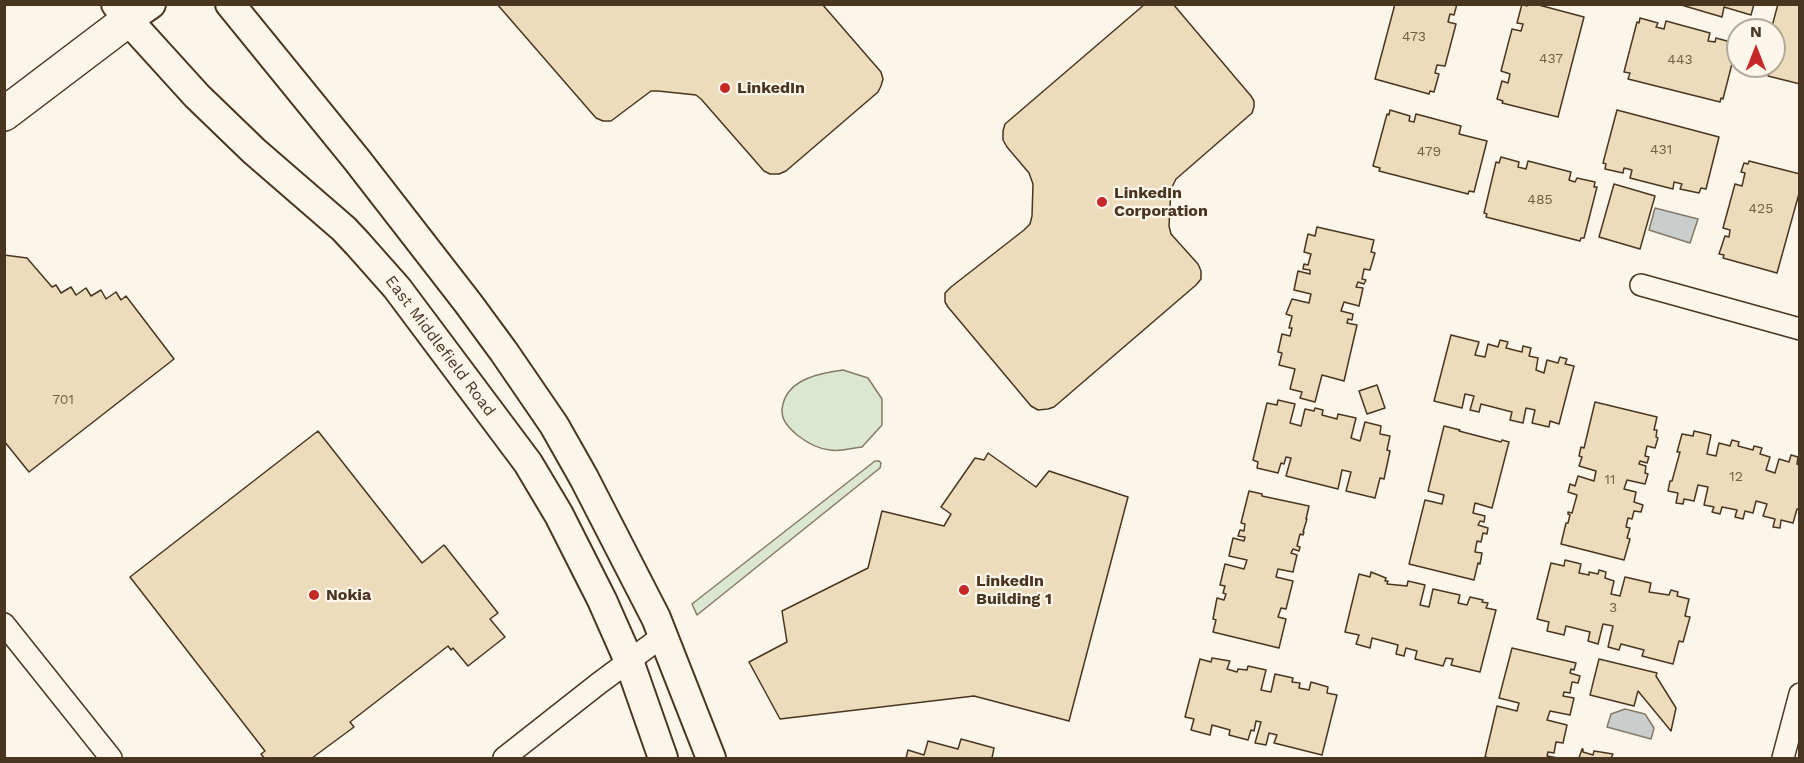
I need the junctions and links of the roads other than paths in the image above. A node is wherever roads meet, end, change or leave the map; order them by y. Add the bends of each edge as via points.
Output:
1 (230, 4) edge
2 (132, 10) edge
3 (4, 114) edge
4 (1641, 285) dead end
5 (1800, 329) edge
6 (4, 624) edge
7 (664, 635) junction
8 (629, 661) junction
9 (1800, 694) edge
10 (111, 759) edge
11 (504, 759) edge
12 (663, 759) edge
13 (711, 759) edge
14 (1783, 759) edge

1 - 7 main road via 468,303 554,424
2 - 3 highway
2 - 8 main road, East Middlefield Road via 197,96 344,229 397,288 528,464 559,514
4 - 5 street
6 - 10 street
7 - 8 street
7 - 13 main road
8 - 11 street
8 - 12 main road, East Middlefield Road
9 - 14 street

